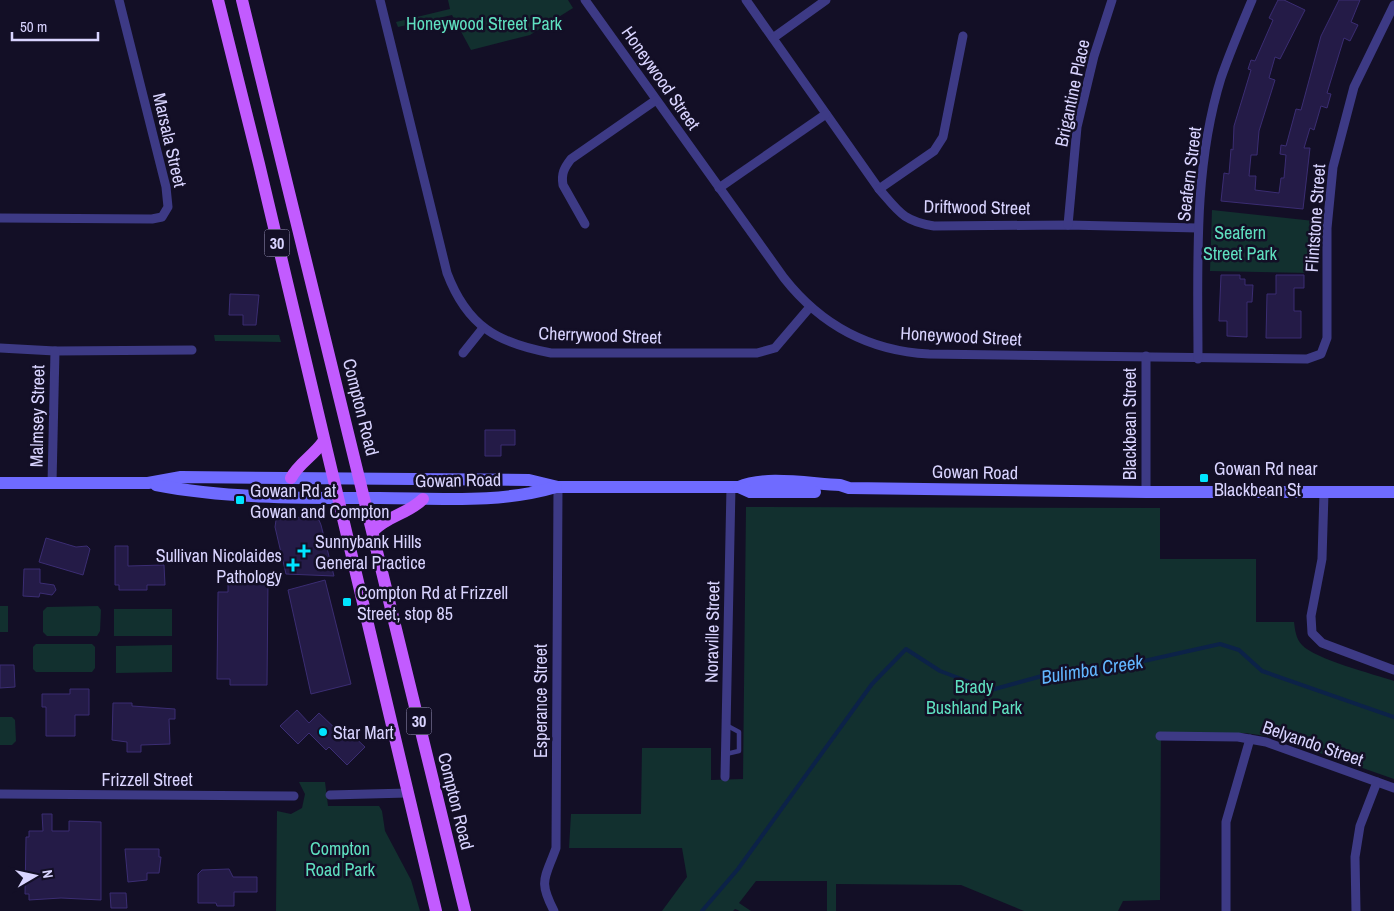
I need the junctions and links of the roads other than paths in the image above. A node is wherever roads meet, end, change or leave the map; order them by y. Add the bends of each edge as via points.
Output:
1 (119, 0) edge
2 (218, 0) edge
3 (242, 0) edge
4 (380, 0) edge
5 (585, 0) edge
6 (746, 0) edge
7 (826, 0) edge
8 (1112, 0) edge
9 (1252, 0) edge
10 (1394, 5) edge
11 (963, 36) dead end
12 (773, 38) junction
13 (656, 100) junction
14 (826, 114) junction
15 (719, 188) junction
16 (879, 189) junction
17 (0, 218) edge
18 (585, 224) dead end
19 (1068, 225) junction
20 (1198, 228) junction
21 (810, 308) junction
22 (483, 328) junction
23 (0, 348) edge
24 (192, 350) dead end
25 (54, 351) junction
26 (463, 353) dead end
27 (1321, 354) joint
28 (1146, 356) junction
29 (1198, 358) junction
30 (323, 442) junction
31 (292, 478) junction
32 (332, 478) junction
33 (361, 479) junction
34 (0, 483) edge
35 (52, 483) junction
36 (148, 483) junction
37 (558, 487) junction
38 (735, 487) junction
39 (1146, 492) junction
40 (1394, 492) edge
41 (1324, 493) junction
42 (337, 498) junction
43 (365, 498) junction
44 (423, 499) junction
45 (373, 531) junction
46 (1394, 670) edge
47 (1160, 736) dead end
48 (1250, 739) junction
49 (725, 777) dead end
50 (1377, 782) junction
51 (1394, 788) edge
52 (408, 793) junction
53 (0, 794) edge
54 (330, 795) dead end
55 (294, 796) dead end
56 (436, 911) edge
57 (465, 911) edge
58 (554, 911) edge
59 (1226, 911) edge
60 (1356, 911) edge

1 - 17 street, Marsala Street via 166,187 168,207 162,217 152,219
2 - 30 main road, 30
3 - 33 main road, Compton Road / 30
4 - 22 street, Cherrywood Street via 447,273 455,295
5 - 13 street, Honeywood Street
6 - 12 street, Driftwood Street
7 - 12 street
8 - 19 street, Brigantine Place via 1077,127
9 - 20 street, Seafern Street via 1221,79 1203,168
10 - 27 street, Flintstone Street via 1354,87 1333,167 1327,228 1327,338
11 - 16 street via 943,136 934,151
12 - 14 street, Driftwood Street
13 - 15 street, Honeywood Street
13 - 18 street via 571,159 566,166 563,185
14 - 15 street
14 - 16 street, Driftwood Street
15 - 21 street, Honeywood Street via 784,278
16 - 19 street, Driftwood Street via 899,213 915,223 934,226
19 - 20 street, Driftwood Street
20 - 29 street, Seafern Street
21 - 22 street, Cherrywood Street via 775,348 757,353 551,353 524,348
21 - 28 street, Honeywood Street via 852,336 914,353
22 - 26 street
23 - 25 street
24 - 25 street
25 - 35 street, Malmsey Street
27 - 29 street, Honeywood Street via 1307,359
28 - 29 street, Honeywood Street
28 - 39 street, Blackbean Street
30 - 31 main road via 313,456 296,468
30 - 32 main road, 30
31 - 32 main road, Gowan Road
31 - 36 main road, Gowan Road via 181,477
32 - 33 main road, Gowan Road
32 - 42 main road, 30
33 - 37 main road, Gowan Road via 529,480
33 - 43 main road, Compton Road / 30
34 - 35 main road, Gowan Road
35 - 36 main road, Gowan Road
36 - 42 main road, Gowan Road via 182,490
37 - 38 main road, Gowan Road
37 - 44 main road, Gowan Road via 530,495 489,499
37 - 58 street, Esperance Street via 556,848 543,877 544,892
38 - 39 main road, Gowan Road via 749,482 766,482 848,488
38 - 49 street, Noraville Street
39 - 41 main road, Gowan Road
40 - 41 main road, Gowan Road
41 - 46 street via 1322,558 1311,616 1312,633 1322,643
42 - 43 main road, Gowan Road
42 - 52 main road, 30
43 - 44 main road, Gowan Road
43 - 45 main road, Compton Road / 30
44 - 45 main road via 414,508 388,518
45 - 57 main road, Compton Road / 30
47 - 48 street, Belyando Street
48 - 50 street, Belyando Street
48 - 59 street via 1226,822
50 - 51 street, Belyando Street
50 - 60 street via 1360,826 1355,857
52 - 54 street
52 - 56 main road, 30
53 - 55 street, Frizzell Street

